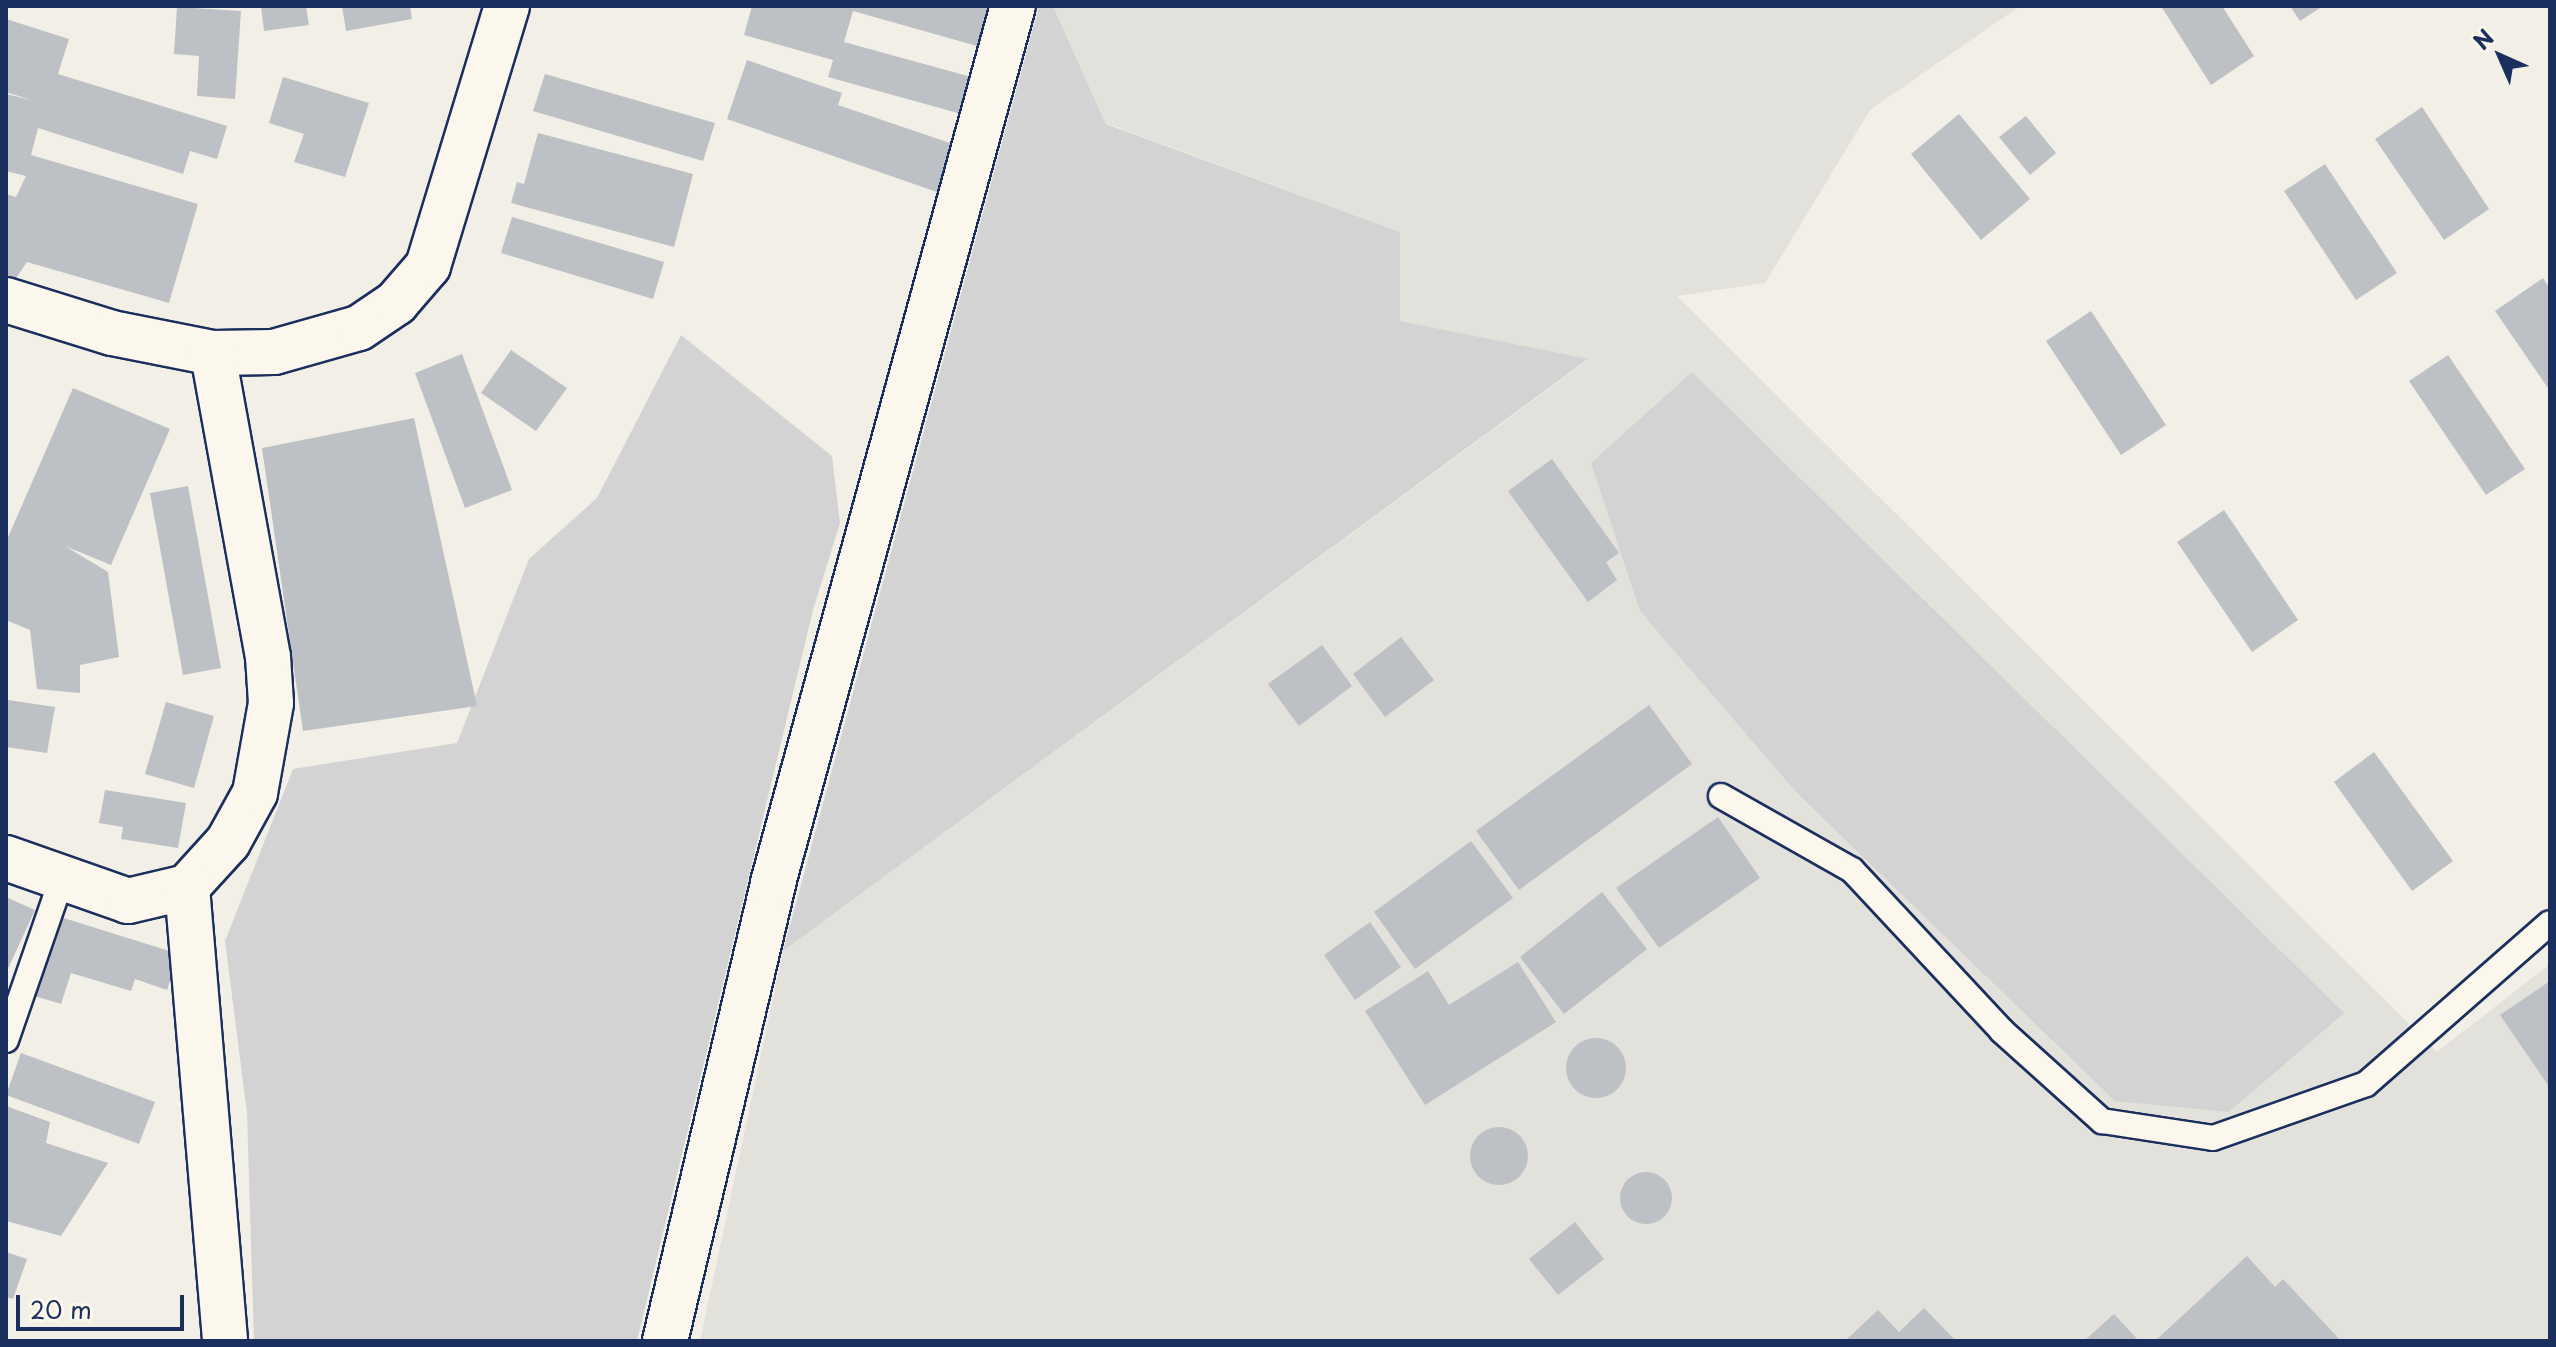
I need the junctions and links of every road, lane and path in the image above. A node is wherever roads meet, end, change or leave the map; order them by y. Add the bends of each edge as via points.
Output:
1 (507, 6) edge
2 (1013, 6) edge
3 (6, 300) edge
4 (213, 353) junction
5 (1721, 796) dead end
6 (6, 858) edge
7 (62, 878) junction
8 (187, 887) junction
9 (2550, 923) edge
10 (6, 1040) edge
11 (225, 1341) edge
12 (665, 1341) edge

1 - 4 street via 428,266 396,303 359,328 274,352
2 - 12 street via 773,883
3 - 4 street via 112,333
4 - 8 street via 271,703 255,793 228,842
5 - 9 lane via 1852,870 2002,1031 2102,1121 2213,1138 2366,1084
6 - 7 street
7 - 8 street via 128,901
7 - 10 lane
8 - 11 street

